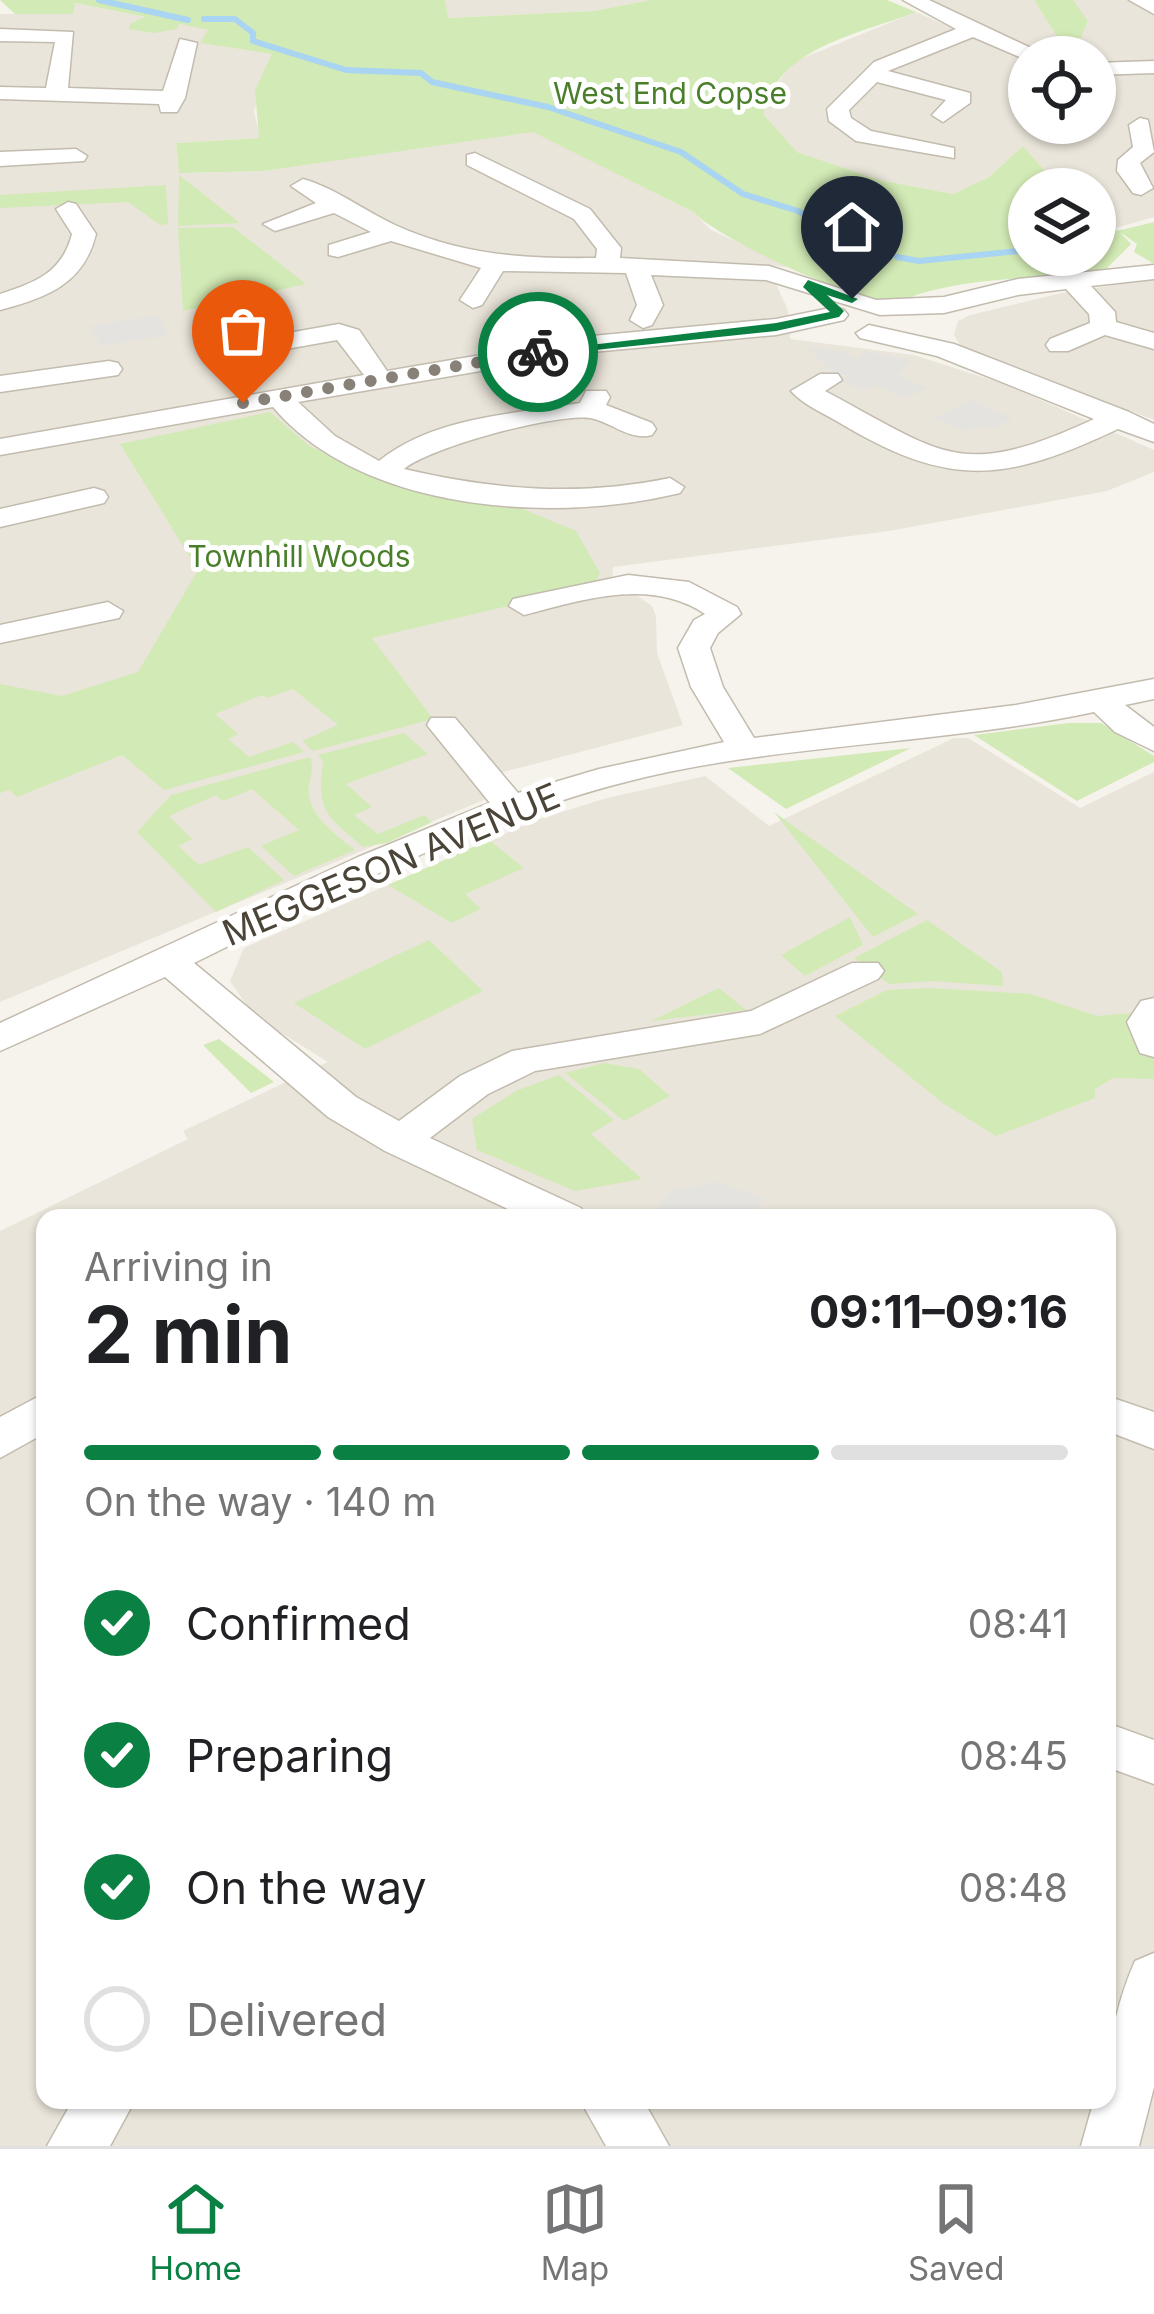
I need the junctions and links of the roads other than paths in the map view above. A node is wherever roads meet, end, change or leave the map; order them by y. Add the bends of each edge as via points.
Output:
1 (913, 0) edge
2 (1138, 0) edge
3 (1154, 8) edge
4 (0, 9) edge
5 (977, 19) junction
6 (0, 32) edge
7 (90, 32) dead end
8 (66, 37) junction
9 (1008, 38) edge
10 (204, 60) dead end
11 (1154, 68) edge
12 (1116, 69) edge
13 (871, 73) junction
14 (0, 93) edge
15 (56, 94) junction
16 (1146, 141) edge
17 (76, 156) dead end
18 (0, 159) edge
19 (485, 170) dead end
20 (303, 186) dead end
21 (1141, 188) dead end
22 (335, 205) junction
23 (68, 209) dead end
24 (275, 224) dead end
25 (391, 233) junction
26 (338, 250) dead end
27 (47, 253) dead end
28 (80, 253) junction
29 (496, 263) junction
30 (607, 266) junction
31 (639, 266) junction
32 (1154, 272) edge
33 (1073, 282) junction
34 (808, 284) junction
35 (473, 300) dead end
36 (0, 302) edge
37 (885, 314) junction
38 (644, 320) dead end
39 (848, 322) junction
40 (1103, 327) junction
41 (1154, 341) edge
42 (1059, 345) dead end
43 (945, 350) junction
44 (225, 352) dead end
45 (109, 368) dead end
46 (380, 379) junction
47 (0, 384) edge
48 (806, 384) dead end
49 (279, 397) junction
50 (1119, 418) junction
51 (642, 429) dead end
52 (1154, 434) edge
53 (0, 447) edge
54 (382, 472) junction
55 (670, 487) dead end
56 (94, 497) dead end
57 (0, 518) edge
58 (524, 606) dead end
59 (108, 611) dead end
60 (0, 634) edge
61 (1154, 689) edge
62 (1101, 701) junction
63 (443, 725) dead end
64 (1154, 741) edge
65 (743, 745) junction
66 (511, 807) junction
67 (168, 960) junction
68 (865, 971) dead end
69 (1154, 1010) edge
70 (7, 1025) edge
71 (1154, 1044) edge
72 (399, 1142) junction
73 (546, 1209) edge
74 (36, 1416) edge
75 (1116, 1416) edge
76 (1154, 1431) edge
77 (0, 1440) edge
78 (1116, 1748) edge
79 (1154, 1762) edge
80 (1154, 1979) edge
81 (615, 2109) edge
82 (640, 2146) edge
83 (1110, 2146) edge

1 - 5 street via 948,17
2 - 3 street
4 - 6 street
5 - 9 street
5 - 13 street
6 - 8 street
7 - 8 street
8 - 15 street
10 - 15 street via 184,51 171,102
11 - 12 street
13 - 13 street via 838,109 858,134 936,138 974,100
14 - 15 street
16 - 21 street via 1129,160
17 - 18 street
19 - 30 street via 582,214 609,248
20 - 22 street
22 - 24 street
22 - 25 street
23 - 28 street via 83,234
25 - 26 street
25 - 29 street
27 - 28 street
28 - 36 street via 56,284
29 - 30 street
29 - 35 street
30 - 31 street
31 - 34 street via 769,273
31 - 38 street via 650,305
32 - 33 street
33 - 37 street
33 - 40 street via 1102,312
34 - 37 street
34 - 39 street
37 - 39 street
37 - 39 street
37 - 43 street
39 - 43 street
39 - 46 street via 592,344
40 - 41 street
40 - 42 street
43 - 50 street
44 - 46 street via 302,330 350,336
45 - 47 street
46 - 49 street
48 - 50 street via 922,453 956,463 1036,452
49 - 53 street
49 - 54 street via 318,440
50 - 52 street
51 - 54 street via 593,403 430,441
54 - 55 street via 536,502 617,500
56 - 57 street via 59,514
58 - 65 street via 608,575 707,598 726,614 705,627 694,648 713,703
59 - 60 street via 80,627
61 - 62 street, MEGGESON AVENUE
62 - 64 street
62 - 65 street, MEGGESON AVENUE
63 - 66 street
65 - 66 street, MEGGESON AVENUE
66 - 67 street, MEGGESON AVENUE
67 - 70 street, MEGGESON AVENUE
67 - 72 street via 342,1107
68 - 72 street via 760,1022 526,1060 474,1085
69 - 71 street via 1146,1022
72 - 73 street
74 - 77 street
75 - 76 street
78 - 79 street
80 - 83 street
81 - 82 street

